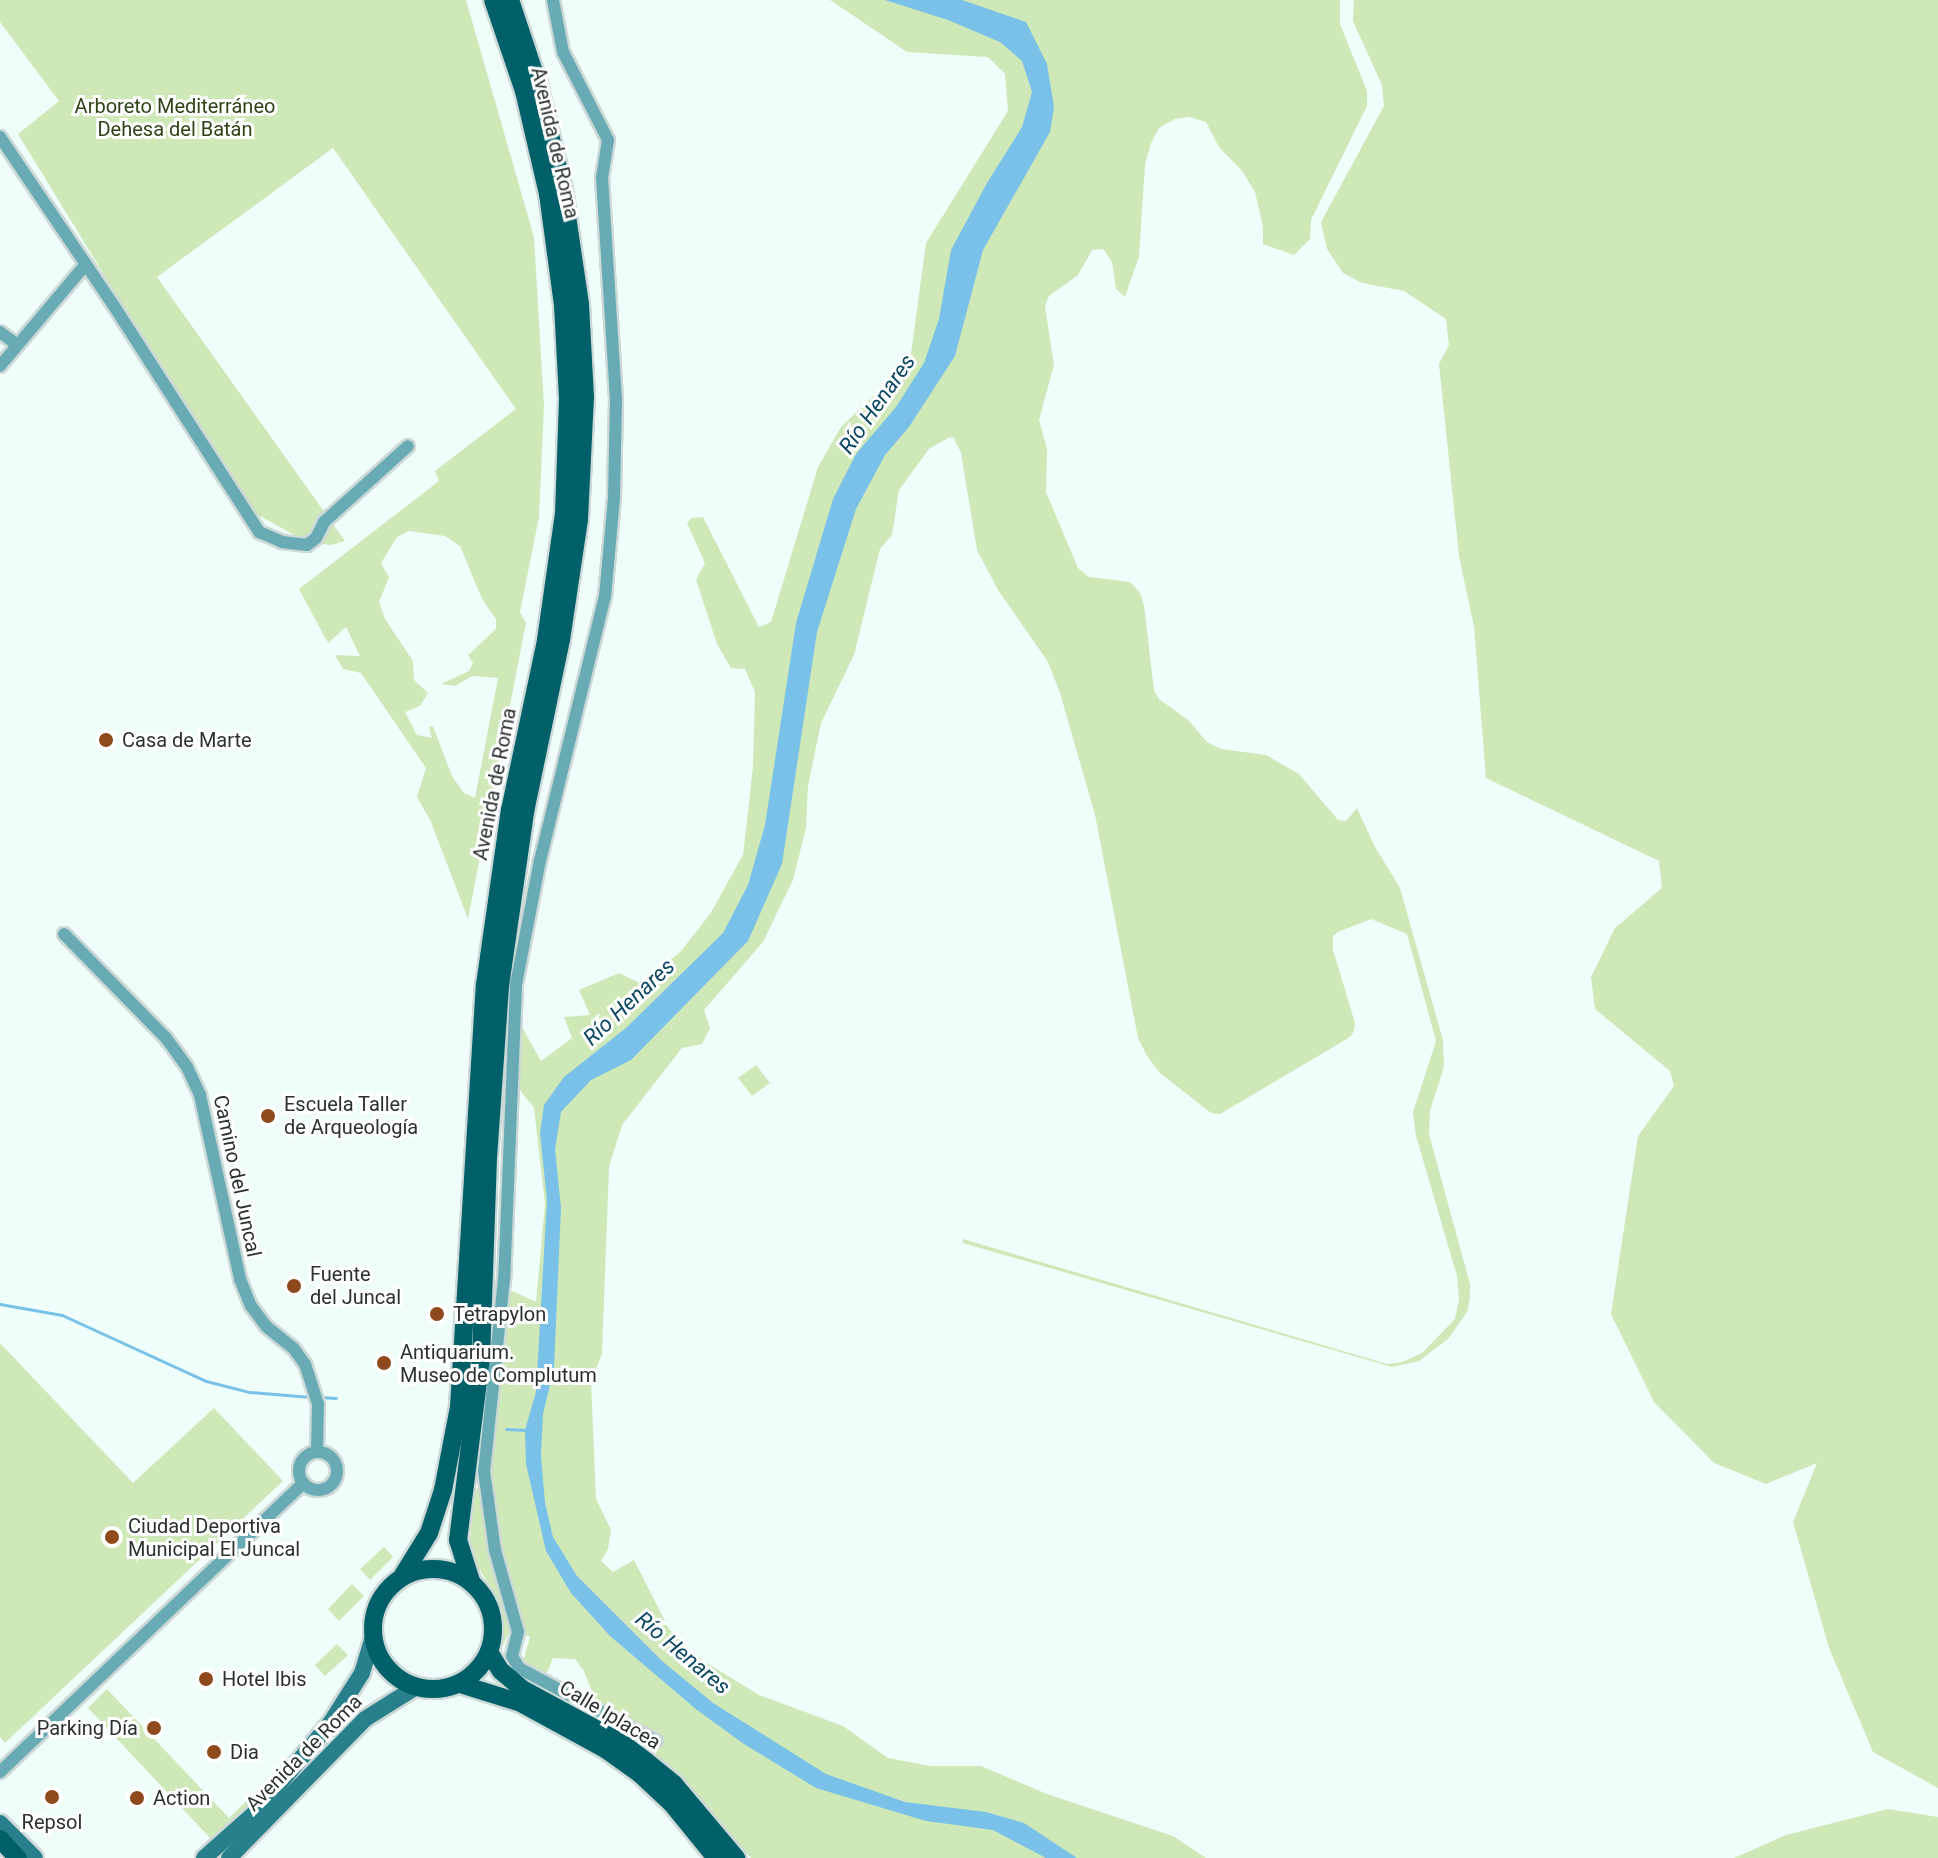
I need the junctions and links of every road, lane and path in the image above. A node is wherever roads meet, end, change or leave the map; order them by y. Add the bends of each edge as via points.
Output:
1 (493, 0) edge
2 (510, 0) edge
3 (553, 0) edge
4 (2, 145) edge
5 (86, 264) junction
6 (0, 332) edge
7 (17, 345) junction
8 (0, 366) edge
9 (408, 446) dead end
10 (64, 934) dead end
11 (317, 1451) junction
12 (303, 1483) junction
13 (403, 1575) junction
14 (471, 1581) junction
15 (373, 1637) junction
16 (489, 1652) junction
17 (460, 1684) junction
18 (416, 1687) junction
19 (656, 1741) dead end
20 (0, 1772) edge
21 (0, 1823) edge
22 (0, 1839) edge
23 (18, 1858) edge
24 (35, 1858) edge
25 (204, 1858) edge
26 (229, 1858) edge
27 (716, 1858) edge
28 (736, 1858) edge

1 - 13 main road, Avenida de Roma via 524,91 550,210 568,398 564,514 486,973 459,1407 429,1533
2 - 14 main road, Avenida de Roma via 538,84 563,189 580,304 585,397 579,519 561,640 525,812 500,986 481,1358 458,1540
3 - 19 street via 563,52 608,140 602,177 616,401 614,498 605,596 540,860 516,985 504,1279 484,1471 495,1550 518,1632 512,1656 519,1668
4 - 5 street
5 - 7 street
5 - 9 street via 259,532 307,545 324,522
6 - 7 street
7 - 8 street
10 - 11 street, Camino del Juncal via 166,1038 187,1067 200,1095 240,1279 267,1327 305,1364 316,1398
11 - 12 street via 301,1463
11 - 12 street via 334,1460 336,1479 321,1490
12 - 20 street
13 - 14 main road via 426,1568 450,1570
13 - 15 main road via 378,1602
14 - 16 main road via 492,1614
15 - 18 main road via 380,1659 395,1677
15 - 25 street, Avenida de Roma via 362,1673 331,1722 266,1801
16 - 17 main road
16 - 28 main road, Calle Iplacea via 501,1671 524,1690 622,1743 665,1776
17 - 18 main road via 438,1690
17 - 27 main road, Calle Iplacea via 521,1703 605,1749 673,1805
18 - 26 street, Avenida de Roma via 365,1719
21 - 24 street
22 - 23 main road

